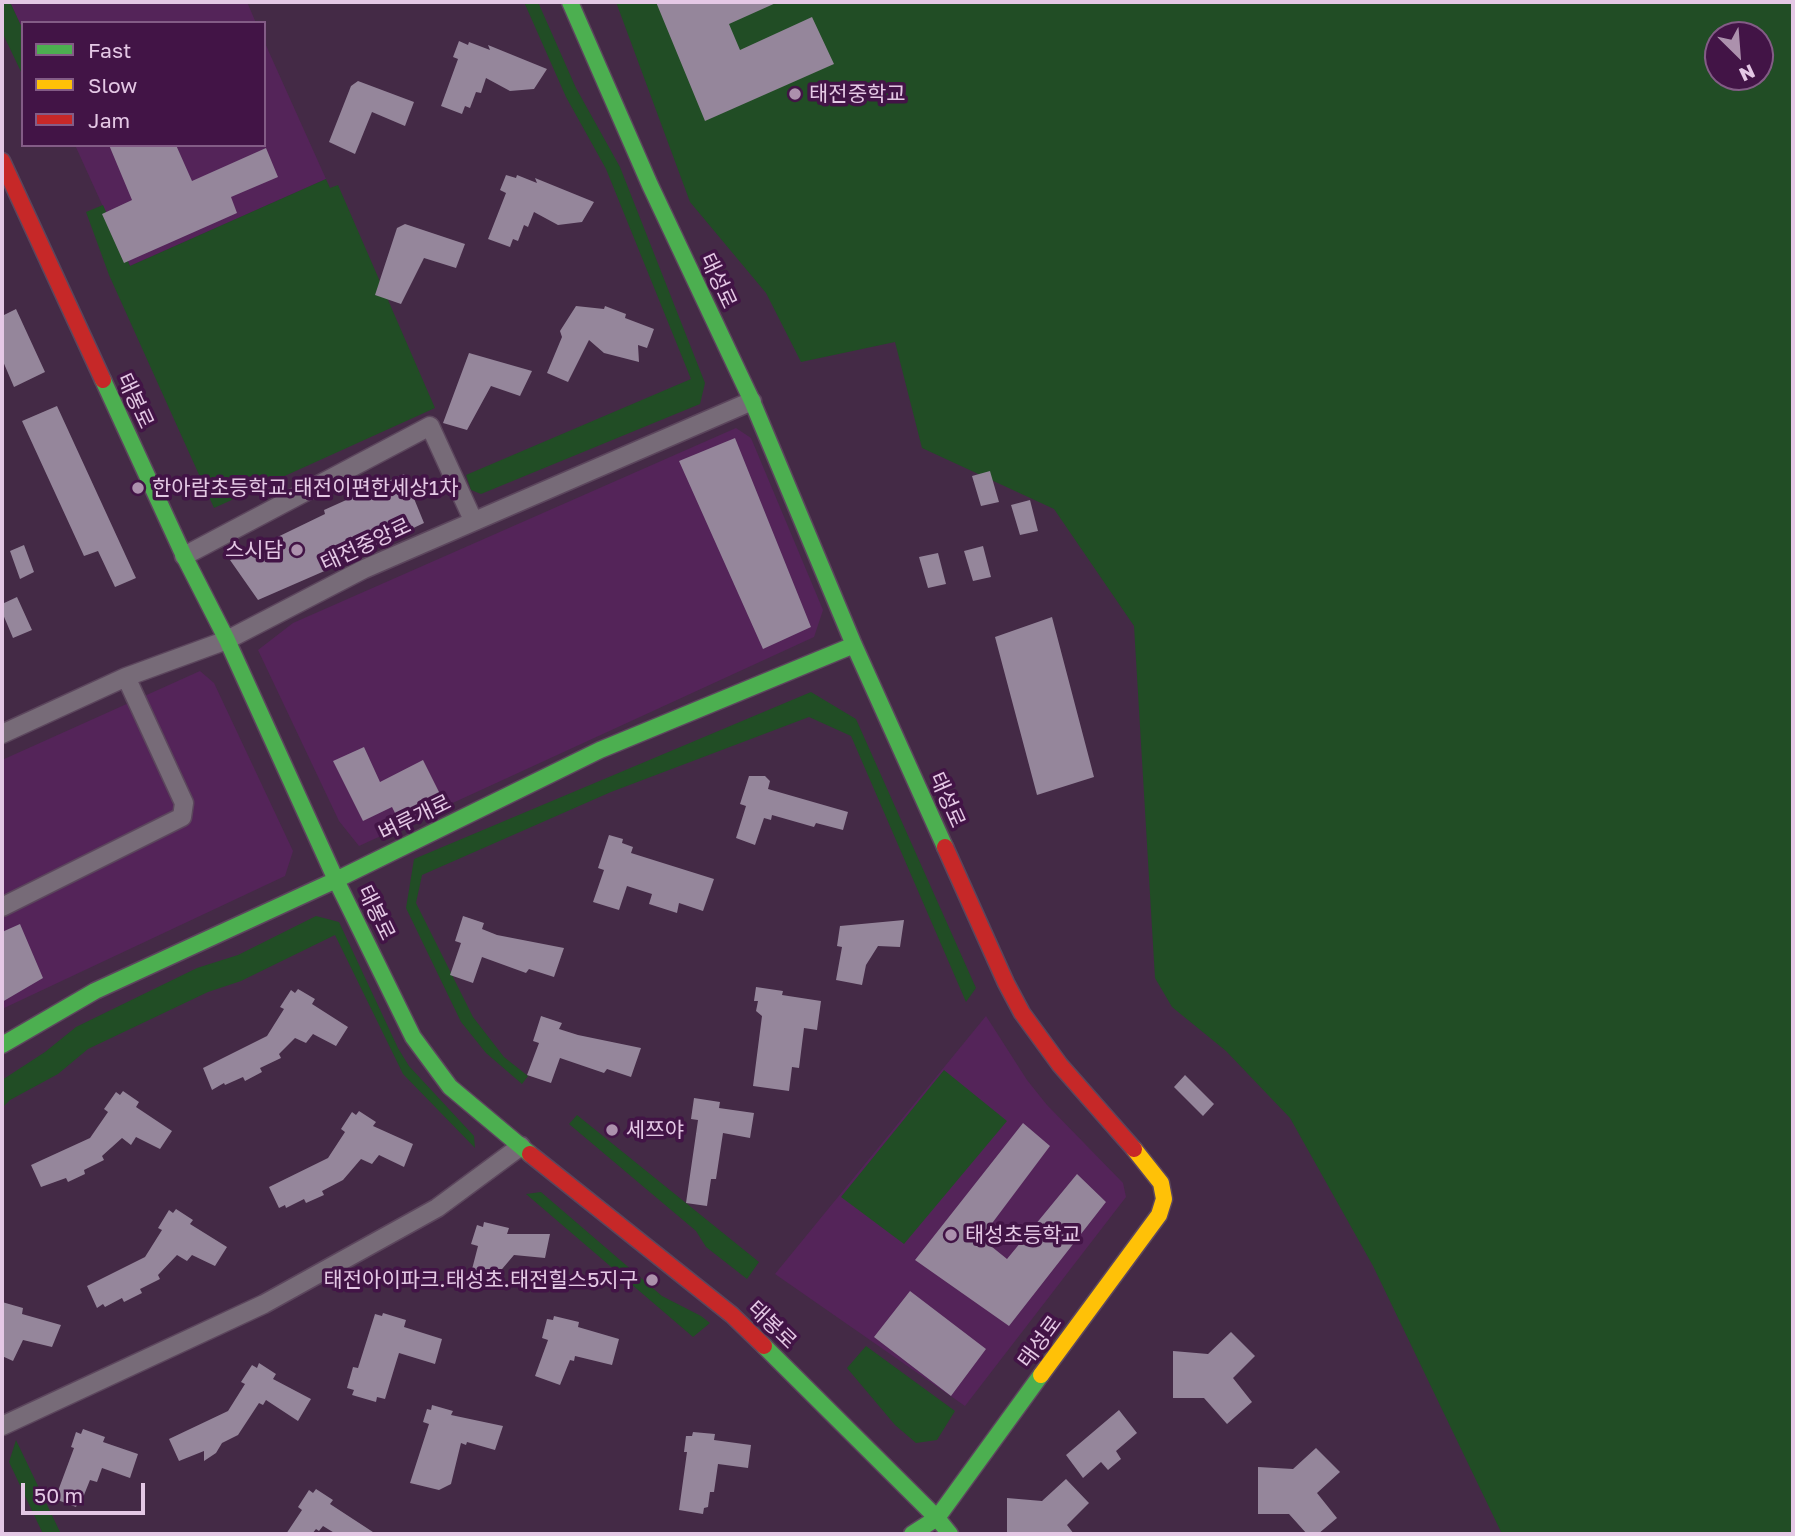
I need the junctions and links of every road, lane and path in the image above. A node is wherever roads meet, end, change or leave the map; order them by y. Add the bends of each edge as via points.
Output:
1 (570, 2) edge
2 (2, 161) edge
3 (752, 401) junction
4 (473, 520) junction
5 (184, 556) junction
6 (227, 640) junction
7 (854, 645) junction
8 (125, 677) junction
9 (2, 734) edge
10 (336, 880) junction
11 (2, 907) edge
12 (2, 1045) edge
13 (521, 1146) junction
14 (2, 1426) edge
15 (937, 1518) junction
16 (912, 1534) edge
17 (950, 1534) edge

1 - 3 street, 태성로
2 - 5 street, 태봉로
3 - 4 street, 태전중앙로
3 - 7 street, 태성로
4 - 5 street via 430,426
4 - 6 street, 태전중앙로 via 364,569
5 - 6 street, 태봉로
6 - 8 street, 태전중앙로
6 - 10 street, 태봉로
7 - 10 street, 벼루개로 via 600,750
7 - 15 street, 태성로 via 1022,1013 1060,1065 1149,1165 1161,1183 1164,1199 1159,1215
8 - 9 street, 태전중앙로
8 - 11 street via 184,803 182,817
10 - 12 street, 벼루개로 via 95,991
10 - 13 street, 태봉로 via 413,1037 450,1087
13 - 14 street via 437,1208 264,1304
13 - 15 street, 태봉로 via 732,1315
15 - 16 street, 태성로
15 - 17 street, 태봉로

